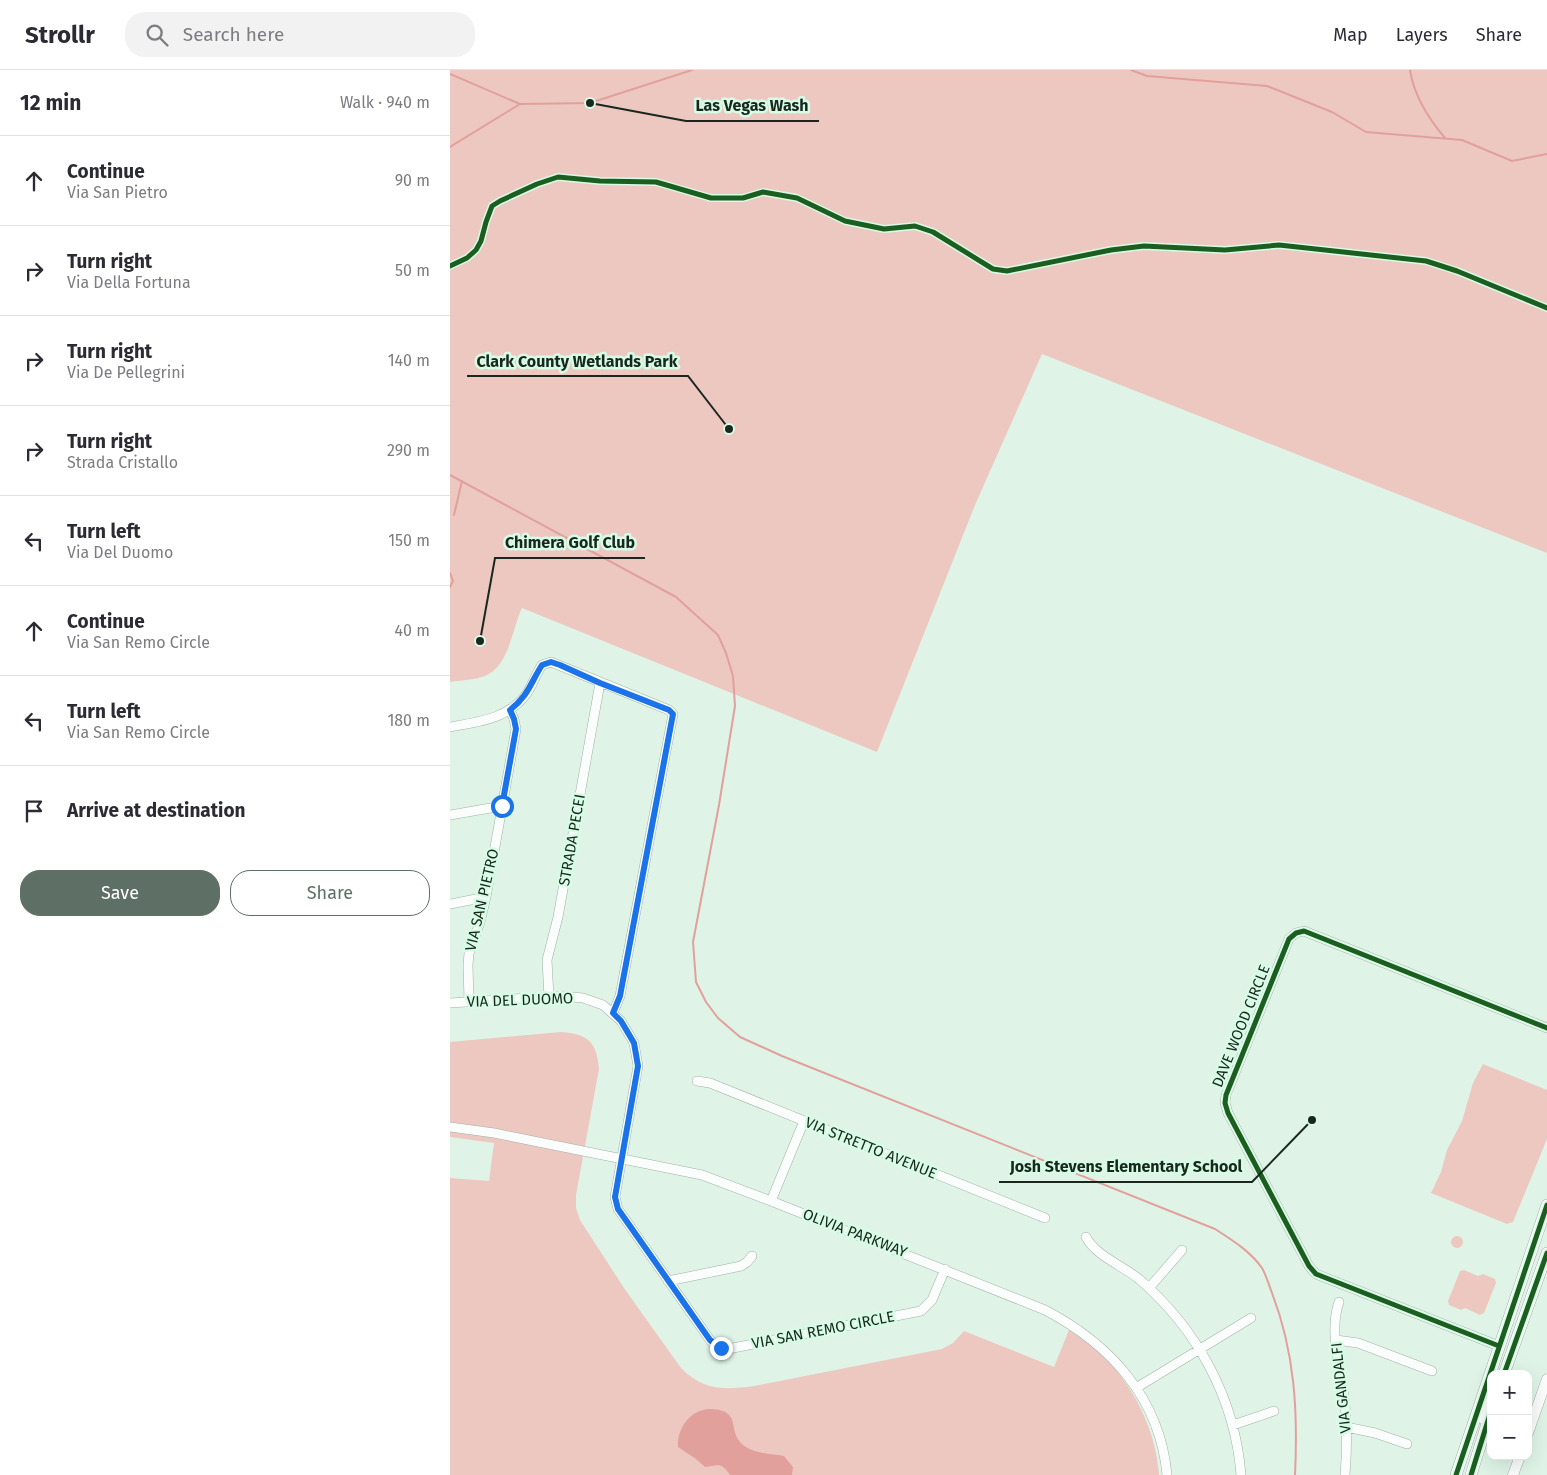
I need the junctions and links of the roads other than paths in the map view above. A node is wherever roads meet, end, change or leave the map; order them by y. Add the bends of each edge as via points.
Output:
1 (600, 683) junction
2 (510, 710) junction
3 (450, 727) edge
4 (502, 806) junction
5 (450, 816) edge
6 (486, 897) junction
7 (450, 904) edge
8 (549, 997) junction
9 (469, 1002) junction
10 (450, 1003) edge
11 (613, 1013) junction
12 (1547, 1028) edge
13 (696, 1081) dead end
14 (804, 1121) junction
15 (450, 1127) edge
16 (622, 1158) junction
17 (771, 1201) junction
18 (1547, 1205) edge
19 (1045, 1218) dead end
20 (1086, 1237) dead end
21 (1182, 1250) dead end
22 (1547, 1252) edge
23 (752, 1256) dead end
24 (945, 1269) junction
25 (668, 1281) junction
26 (1148, 1288) junction
27 (1339, 1302) dead end
28 (1252, 1318) dead end
29 (1336, 1340) junction
30 (1499, 1346) junction
31 (1199, 1349) junction
32 (1499, 1370) edge
33 (1505, 1370) edge
34 (1432, 1371) dead end
35 (1547, 1379) edge
36 (1136, 1388) junction
37 (1487, 1406) edge
38 (1274, 1411) dead end
39 (1489, 1415) edge
40 (1532, 1421) edge
41 (1233, 1425) junction
42 (1346, 1427) junction
43 (1483, 1432) junction
44 (1407, 1444) dead end
45 (1519, 1460) edge
46 (1167, 1475) edge
47 (1241, 1475) edge
48 (1345, 1475) edge
49 (1456, 1475) edge
50 (1471, 1475) edge
51 (1514, 1475) edge

1 - 2 street via 551,662 542,665 521,702
1 - 8 street, STRADA PECEI via 558,917 547,960
1 - 11 street via 673,714 620,996
2 - 3 street via 483,721
2 - 4 street, VIA SAN PIETRO via 516,729
4 - 5 street
4 - 6 street, VIA SAN PIETRO
6 - 7 street
6 - 9 street, VIA SAN PIETRO via 469,953
8 - 9 street, VIA DEL DUOMO
8 - 11 street, VIA DEL DUOMO via 583,998 603,1005
9 - 10 street, VIA DEL DUOMO
11 - 16 street, VIA DEL DUOMO via 628,1032 637,1055 637,1078
12 - 30 street, DAVE WOOD CIRCLE via 1304,932 1296,933 1289,939 1226,1095 1228,1113 1316,1274
13 - 14 street, VIA STRETTO AVENUE via 710,1083
14 - 17 street
14 - 19 street, VIA STRETTO AVENUE
15 - 16 street, OLIVIA PARKWAY
16 - 17 street, OLIVIA PARKWAY via 702,1175
16 - 25 street, VIA SAN REMO CIRCLE via 615,1197 618,1209
17 - 24 street, OLIVIA PARKWAY
18 - 30 main road
20 - 26 street via 1090,1246
21 - 26 street
22 - 33 main road
23 - 25 street via 741,1266
24 - 25 street, VIA SAN REMO CIRCLE via 932,1300 920,1311 728,1349 710,1340
24 - 36 street, OLIVIA PARKWAY via 1063,1319 1107,1351
26 - 31 street via 1173,1312
27 - 29 street, VIA GANDALFI via 1335,1313
28 - 31 street
29 - 34 street via 1358,1343
29 - 42 street, VIA GANDALFI
30 - 32 main road via 1504,1357
30 - 49 main road
31 - 36 street
31 - 41 street via 1214,1373
35 - 40 street
36 - 46 street, OLIVIA PARKWAY via 1158,1433
37 - 43 main road via 1482,1422
38 - 41 street
39 - 43 main road
41 - 47 street
42 - 44 street
42 - 48 street, VIA GANDALFI
43 - 50 main road
45 - 51 street

